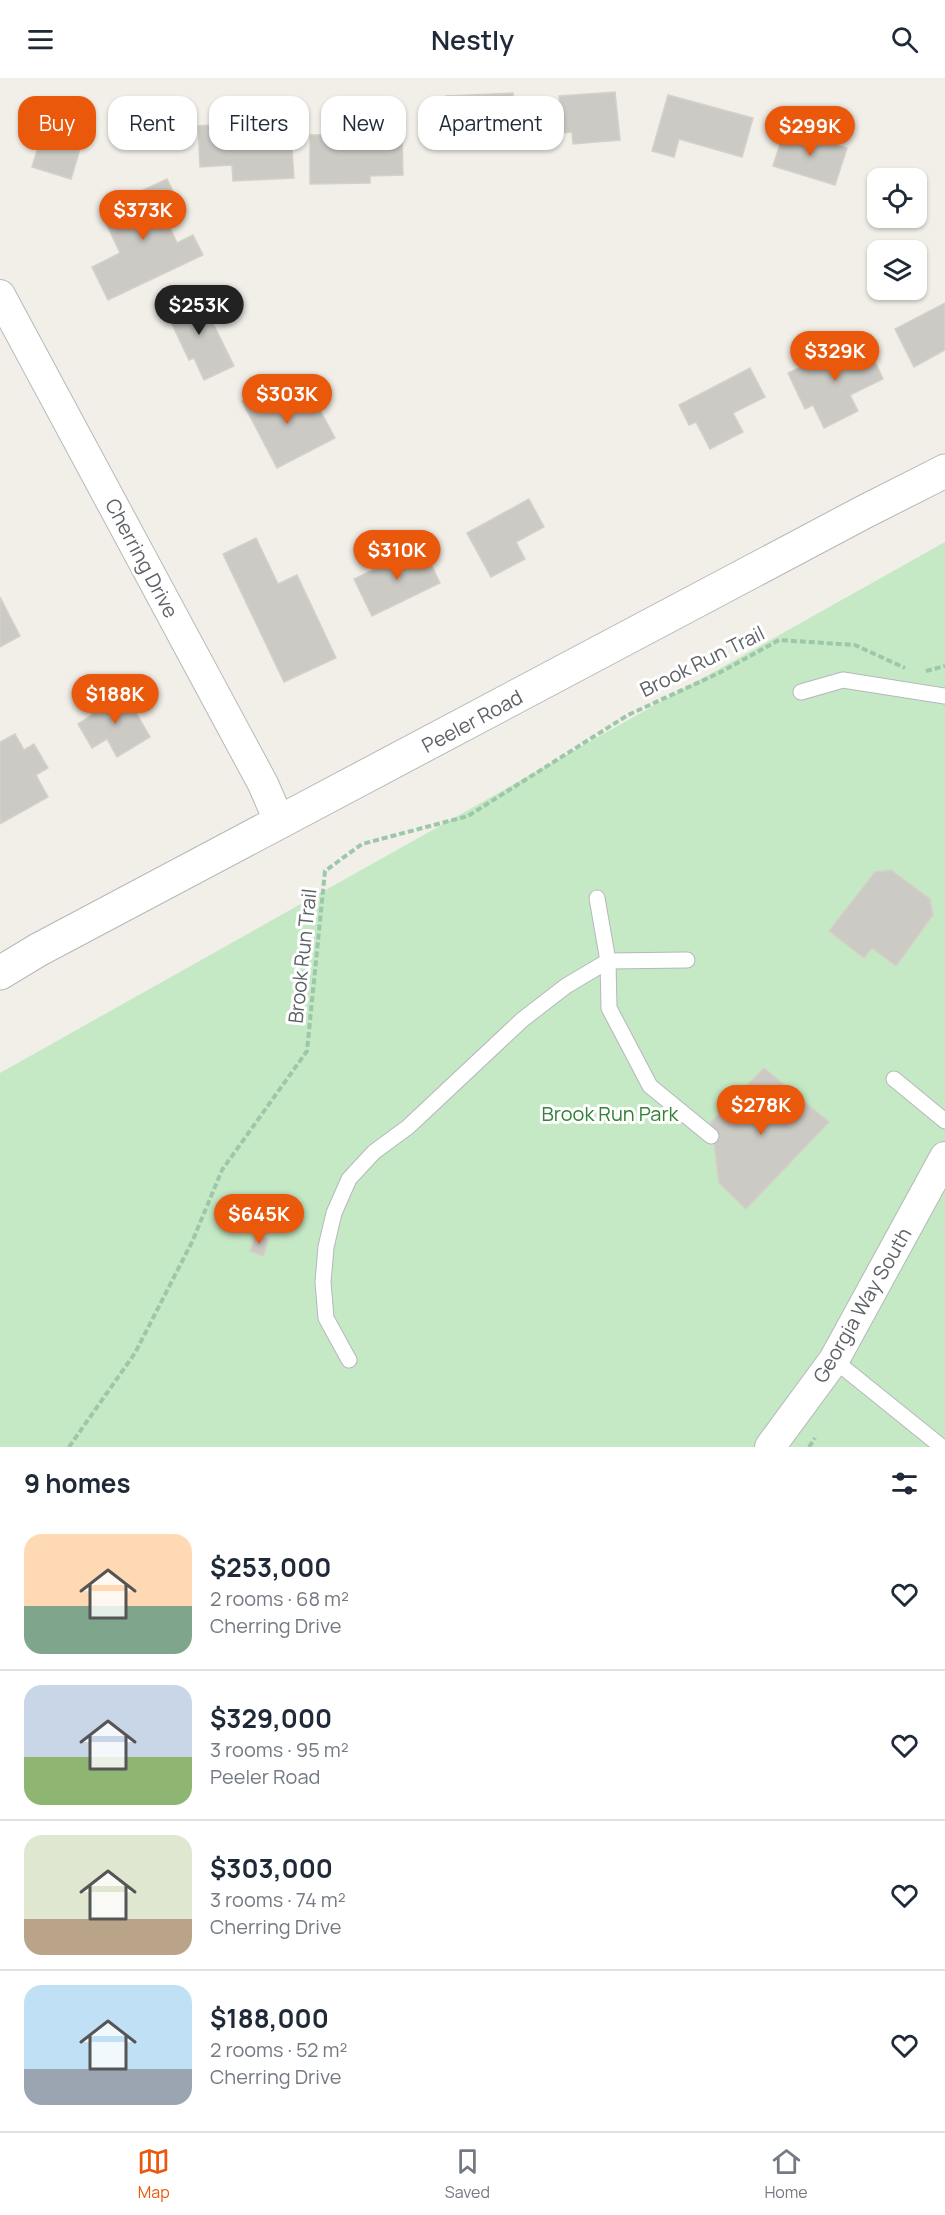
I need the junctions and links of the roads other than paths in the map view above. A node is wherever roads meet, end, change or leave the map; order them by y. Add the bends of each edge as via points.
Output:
1 (0, 295) edge
2 (945, 471) edge
3 (801, 692) dead end
4 (945, 696) edge
5 (280, 823) junction
6 (597, 898) dead end
7 (687, 960) dead end
8 (608, 961) junction
9 (0, 973) edge
10 (894, 1079) dead end
11 (945, 1121) edge
12 (711, 1136) dead end
13 (945, 1157) edge
14 (349, 1360) dead end
15 (834, 1360) junction
16 (770, 1447) edge
17 (942, 1447) edge

1 - 5 street, Cherring Drive via 257,773
2 - 5 street, Peeler Road
3 - 4 lane via 843,680
5 - 9 street, Peeler Road
6 - 8 lane
7 - 8 lane
8 - 12 lane via 609,1008 650,1086
8 - 14 lane via 566,986 522,1020 349,1179 334,1213 323,1282 326,1318
10 - 11 lane
13 - 15 street, Georgia Way South
15 - 16 street, Georgia Way South
15 - 17 lane

